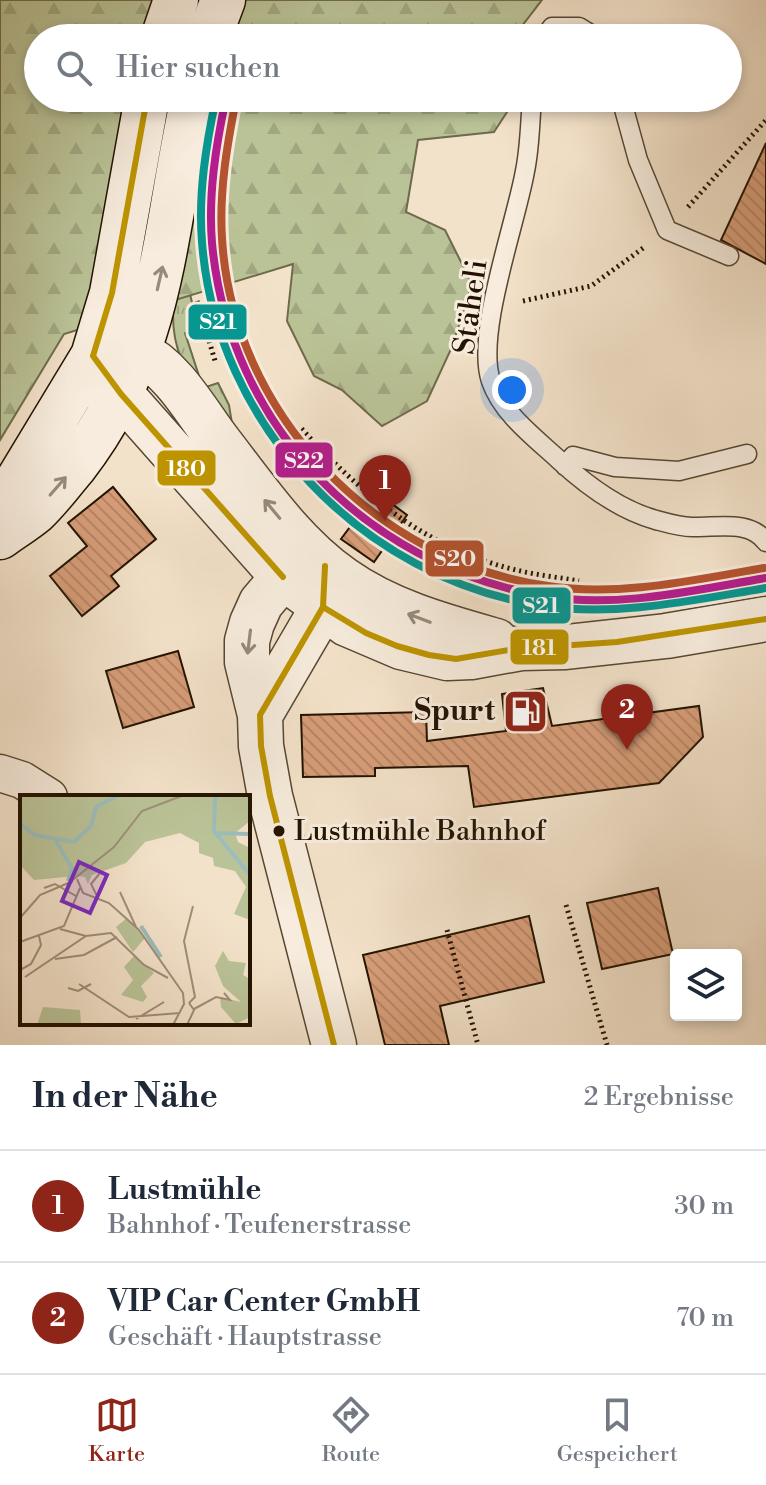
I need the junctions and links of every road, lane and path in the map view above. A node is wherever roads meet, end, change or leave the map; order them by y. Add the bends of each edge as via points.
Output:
1 (176, 0) edge
2 (223, 0) edge
3 (168, 24) edge
4 (214, 24) edge
5 (144, 112) edge
6 (190, 112) edge
7 (531, 112) edge
8 (625, 112) edge
9 (729, 256) dead end
10 (195, 289) dead end
11 (139, 353) junction
12 (93, 356) junction
13 (220, 375) dead end
14 (121, 394) junction
15 (266, 452) dead end
16 (747, 454) dead end
17 (565, 466) junction
18 (0, 516) edge
19 (0, 537) edge
20 (766, 542) edge
21 (283, 577) junction
22 (579, 581) dead end
23 (324, 586) junction
24 (766, 619) edge
25 (260, 715) junction
26 (0, 773) edge
27 (46, 795) edge
28 (259, 798) edge
29 (566, 905) dead end
30 (447, 930) dead end
31 (334, 1045) edge
32 (478, 1045) edge
33 (607, 1045) edge

1 - 3 street
2 - 4 street
5 - 12 street via 112,293
11 -> 6 street via 163,263
7 - 17 lane, Stäheli via 526,170 488,351 491,380 504,405
8 - 9 lane via 667,230
10 - 13 path
11 - 12 street
11 - 14 street
23 -> 11 street via 309,551 175,384 151,358
12 - 14 street
12 - 18 street
19 -> 14 street via 35,512 60,484
14 - 21 street
15 - 22 path via 300,427 368,495 437,542 512,569
16 - 17 lane via 679,471 615,467 573,456
17 - 20 lane, Stäheli via 609,500 652,519 688,527 754,530
21 - 23 street
21 -> 25 street via 261,603 247,641
23 - 24 street via 347,624 447,658 613,643
23 - 25 street
25 - 28 street
26 - 27 street
28 - 31 street
29 - 33 path
30 - 32 path

